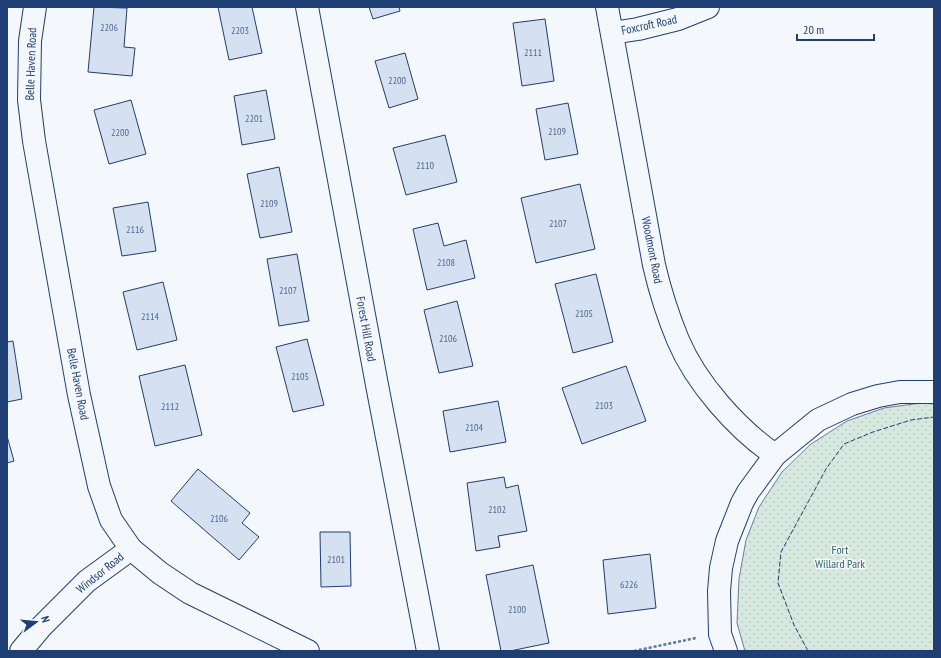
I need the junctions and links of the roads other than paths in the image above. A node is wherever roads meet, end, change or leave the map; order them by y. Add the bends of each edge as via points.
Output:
1 (35, 7) edge
2 (307, 7) edge
3 (607, 7) edge
4 (708, 7) edge
5 (612, 33) junction
6 (934, 392) edge
7 (775, 456) junction
8 (131, 549) junction
9 (723, 642) edge
10 (21, 651) edge
11 (308, 651) edge
12 (428, 651) edge

1 - 8 street, Belle Haven Road via 30,41 30,100 38,164 79,395 99,486 111,520
2 - 12 street, Forest Hill Road
3 - 5 street, Woodmont Road
4 - 5 street, Foxcroft Road via 678,19
5 - 7 street, Woodmont Road via 661,295 691,365 715,399 741,427
6 - 7 street via 900,392 852,404 818,420
7 - 9 street via 748,492 727,541 720,583
8 - 10 street, Windsor Road via 87,581
8 - 11 street, Belle Haven Road via 190,593

